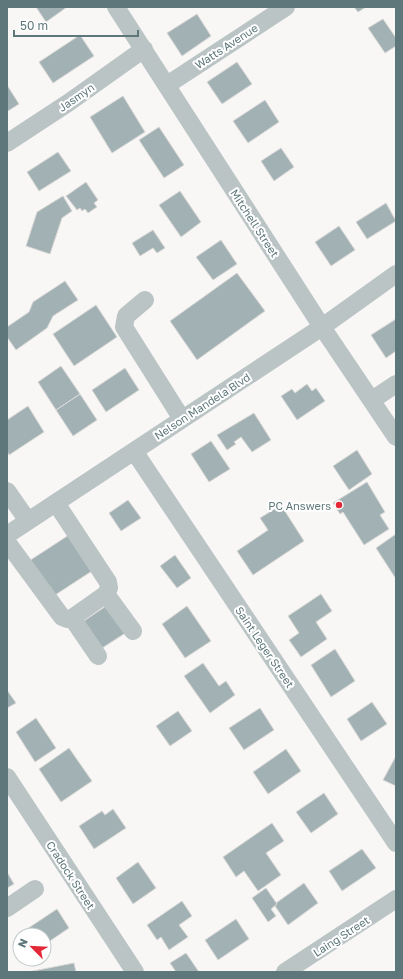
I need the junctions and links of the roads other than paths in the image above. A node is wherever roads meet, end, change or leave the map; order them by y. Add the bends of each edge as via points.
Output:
1 (116, 7) edge
2 (286, 7) edge
3 (144, 49) junction
4 (167, 85) junction
5 (7, 143) edge
6 (396, 274) edge
7 (144, 300) dead end
8 (322, 327) junction
9 (396, 384) edge
10 (372, 400) junction
11 (182, 419) junction
12 (396, 437) edge
13 (134, 451) junction
14 (7, 491) edge
15 (56, 503) junction
16 (28, 521) junction
17 (7, 535) edge
18 (7, 542) edge
19 (106, 594) junction
20 (72, 618) junction
21 (133, 631) dead end
22 (98, 656) dead end
23 (7, 777) edge
24 (396, 843) edge
25 (35, 889) dead end
26 (396, 900) edge
27 (7, 908) edge
28 (135, 972) edge
29 (285, 972) edge

1 - 3 street, Mitchell Street
2 - 4 street, Watts Avenue
3 - 4 street, Mitchell Street
3 - 5 street, Jasmyn
4 - 8 street, Mitchell Street
6 - 8 street, Nelson Mandela Blvd
7 - 11 street via 126,316 124,327
8 - 10 street, Mitchell Street
8 - 11 street, Nelson Mandela Blvd
9 - 10 street
10 - 12 street, Mitchell Street
11 - 13 street, Nelson Mandela Blvd
13 - 15 street, Nelson Mandela Blvd
13 - 24 street, Saint Leger Street
14 - 16 street
15 - 16 street, Nelson Mandela Blvd
15 - 19 street via 108,582
16 - 17 street, Nelson Mandela Blvd
18 - 20 street via 62,617
19 - 20 street
19 - 21 street
20 - 22 street
23 - 28 street, Cradock Street
25 - 27 street
26 - 29 street, Laing Street

